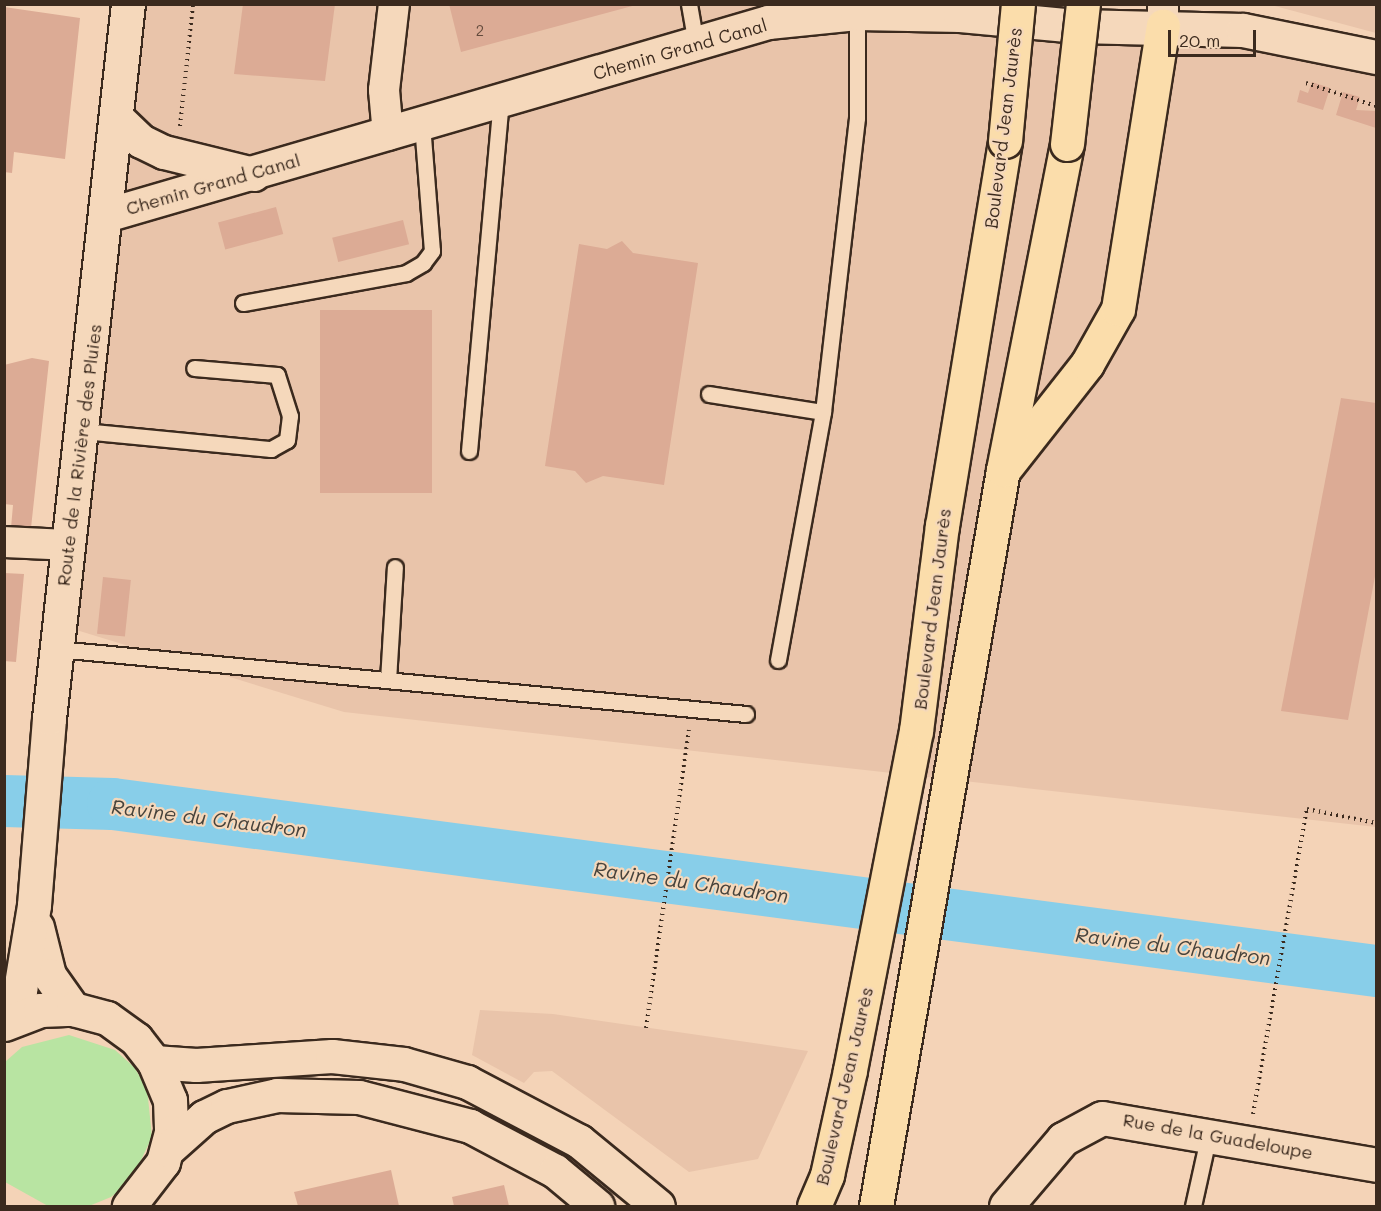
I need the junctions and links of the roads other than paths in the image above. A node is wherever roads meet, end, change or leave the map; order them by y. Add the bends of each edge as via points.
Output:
1 (128, 4) edge
2 (394, 4) edge
3 (689, 4) edge
4 (1018, 4) edge
5 (1083, 4) edge
6 (959, 10) edge
7 (856, 13) junction
8 (1163, 15) edge
9 (696, 44) junction
10 (1377, 57) edge
11 (501, 100) junction
12 (117, 118) junction
13 (422, 124) junction
14 (388, 135) junction
15 (253, 174) junction
16 (106, 215) junction
17 (243, 303) dead end
18 (194, 368) dead end
19 (709, 394) dead end
20 (823, 412) junction
21 (83, 431) junction
22 (469, 451) dead end
23 (1003, 470) junction
24 (4, 542) edge
25 (69, 545) junction
26 (395, 567) dead end
27 (57, 649) junction
28 (778, 660) dead end
29 (388, 680) junction
30 (746, 714) dead end
31 (34, 905) junction
32 (73, 1009) junction
33 (6, 1023) edge
34 (154, 1062) junction
35 (1209, 1134) junction
36 (167, 1150) junction
37 (1377, 1165) edge
38 (1013, 1202) edge
39 (129, 1206) edge
40 (597, 1206) edge
41 (658, 1206) edge
42 (814, 1206) edge
43 (876, 1206) edge
44 (1193, 1206) edge

1 - 12 main road, Route de la Rivière des Pluies
2 - 14 street via 384,90
3 - 9 lane
4 - 42 main road, Boulevard Jean Jaurès, bridge via 1005,141 942,526 916,731 850,1070 827,1175
5 - 23 main road, bridge via 1067,144
6 - 7 main road, Chemin Grand Canal
6 - 8 main road, Chemin Grand Canal via 1077,26
7 - 9 main road, Chemin Grand Canal via 768,22
7 - 20 lane via 857,118
8 - 10 main road, Chemin Grand Canal
8 - 23 main road via 1118,309 1087,364
9 - 11 main road, Chemin Grand Canal
11 - 13 main road, Chemin Grand Canal
11 - 22 lane
12 - 15 main road via 141,141 177,156
12 - 16 main road, Route de la Rivière des Pluies
13 - 14 main road, Chemin Grand Canal
13 - 17 lane via 432,251 423,263 406,273
14 - 15 main road, Chemin Grand Canal
15 - 16 main road, Chemin Grand Canal
16 - 21 main road, Route de la Rivière des Pluies
18 - 21 lane via 277,375 290,416 287,440 271,449
19 - 20 lane
20 - 28 lane
21 - 25 main road, Route de la Rivière des Pluies
23 - 43 main road
24 - 25 street
25 - 27 main road, Route de la Rivière des Pluies
26 - 29 lane
27 - 29 lane
27 - 31 main road, Route de la Rivière des Pluies
29 - 30 lane
31 - 32 main road, Route de la Rivière des Pluies via 40,952
31 - 33 main road, Route de la Rivière des Pluies via 20,990
32 - 33 main road via 40,1010
32 - 34 main road via 107,1018 136,1039
34 - 36 main road via 170,1100
34 - 41 main road via 196,1065 332,1056 404,1064 467,1082 579,1141
35 - 37 main road, Rue de la Guadeloupe
35 - 38 main road, Rue de la Guadeloupe via 1112,1117 1090,1122 1063,1139
35 - 44 lane
36 - 39 main road via 148,1188
36 - 40 main road via 204,1117 227,1106 277,1095 360,1097 470,1126 555,1171

